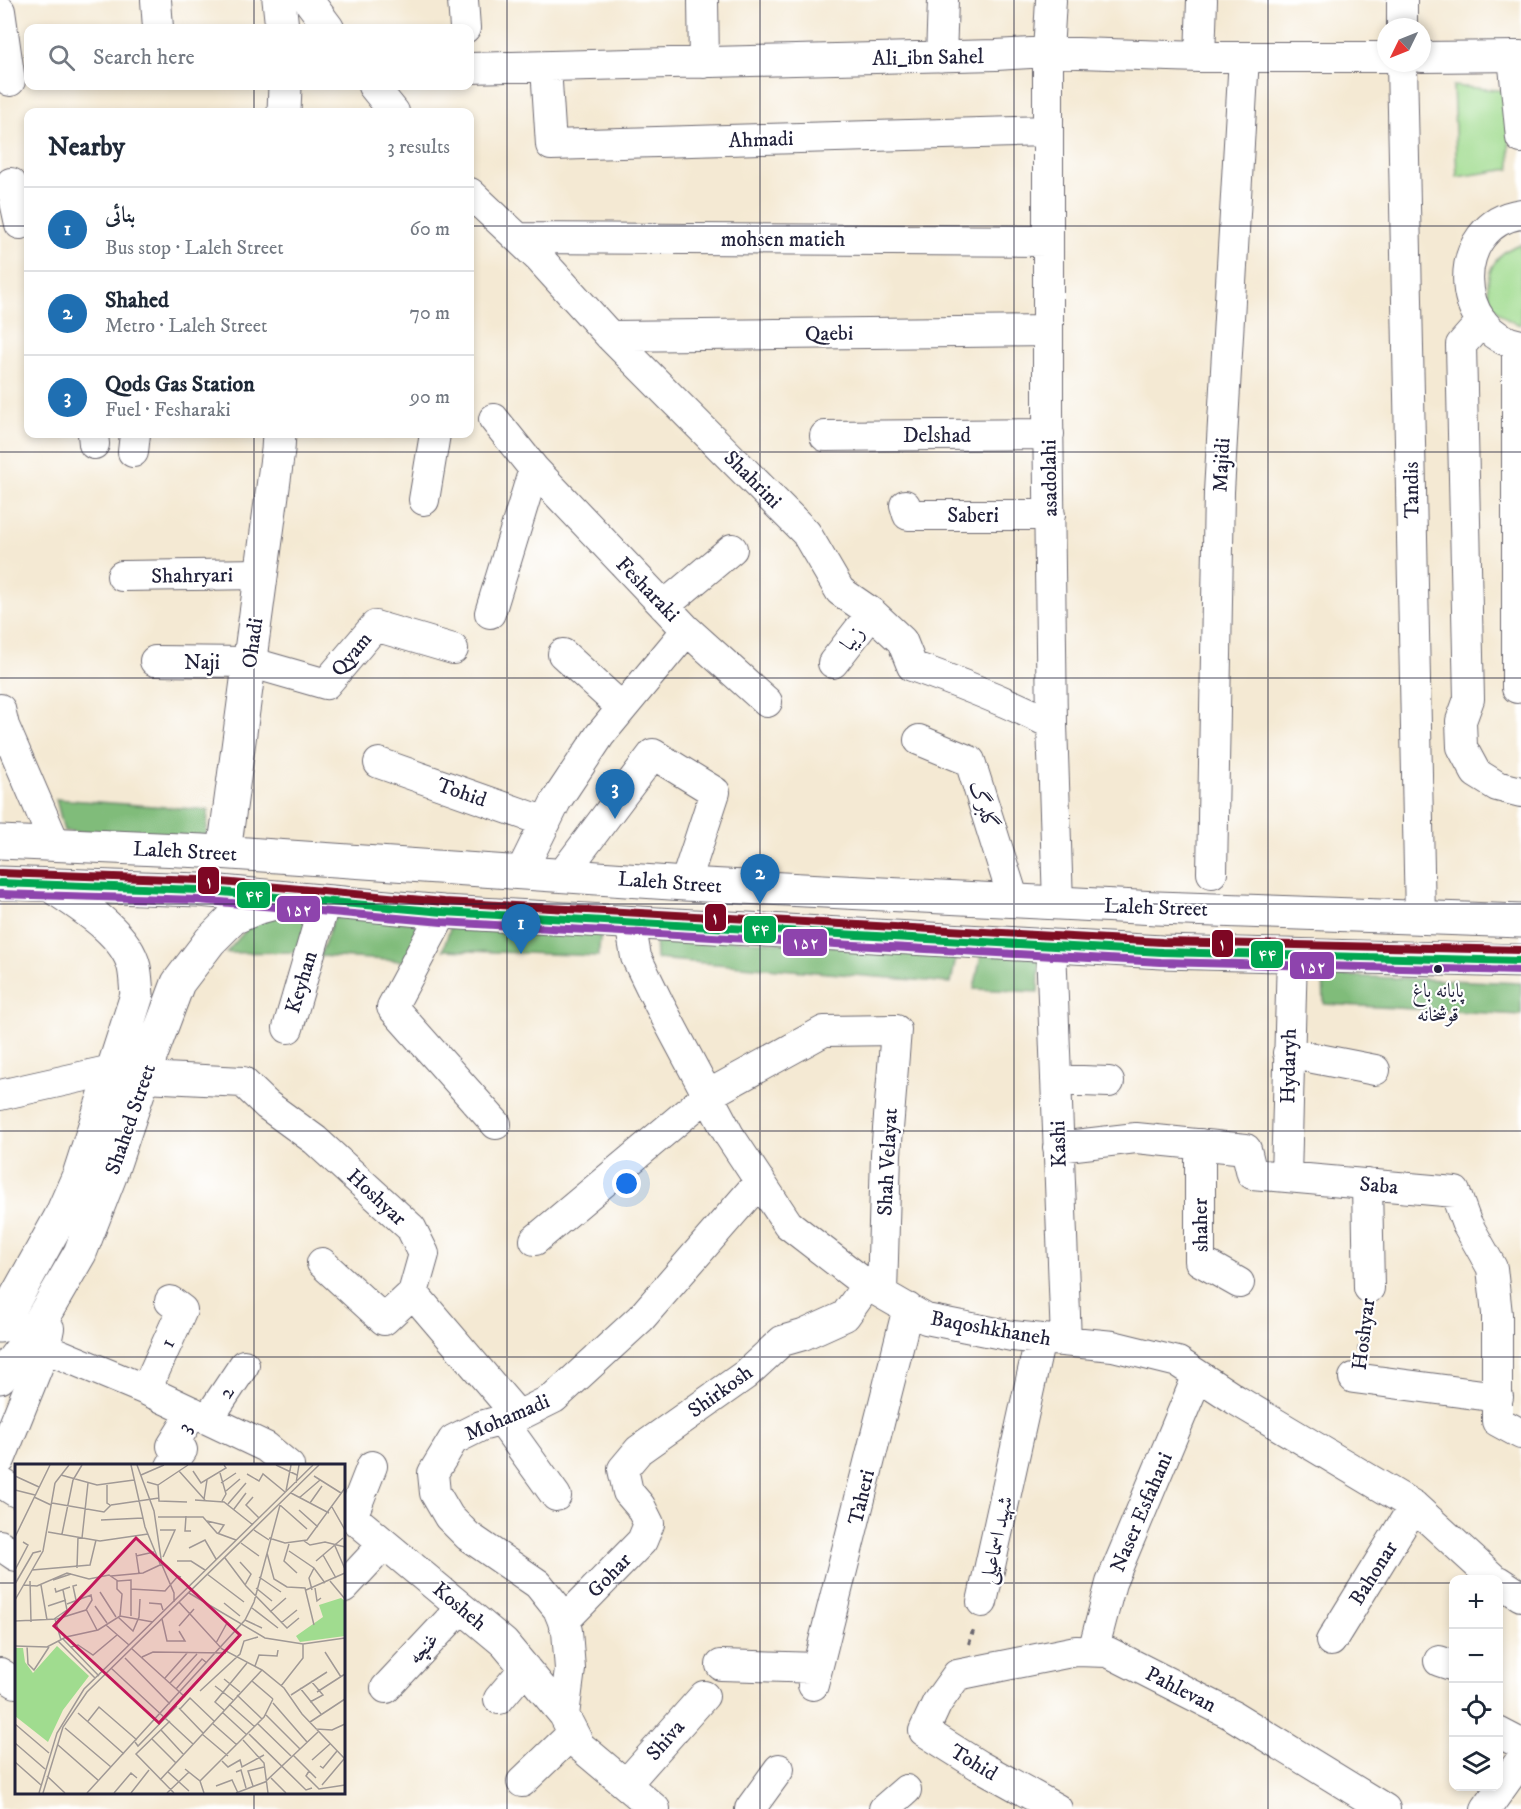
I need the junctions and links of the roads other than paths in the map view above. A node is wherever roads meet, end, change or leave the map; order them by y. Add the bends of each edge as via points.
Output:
1 (156, 0) edge
2 (279, 0) edge
3 (308, 0) edge
4 (463, 0) edge
5 (703, 0) edge
6 (943, 0) edge
7 (1051, 0) edge
8 (1202, 0) edge
9 (1402, 0) edge
10 (0, 11) edge
11 (1402, 18) edge
12 (158, 24) edge
13 (282, 24) edge
14 (326, 24) edge
15 (465, 24) edge
16 (1048, 52) junction
17 (1517, 56) edge
18 (941, 57) junction
19 (1200, 57) junction
20 (1244, 57) junction
21 (1377, 57) edge
22 (1431, 57) edge
23 (704, 63) junction
24 (546, 67) junction
25 (474, 68) edge
26 (1402, 72) edge
27 (13, 80) edge
28 (285, 90) edge
29 (376, 90) edge
30 (284, 108) edge
31 (391, 108) edge
32 (1048, 131) junction
33 (1521, 138) edge
34 (11, 183) dead end
35 (474, 197) edge
36 (1521, 214) edge
37 (16, 225) edge
38 (518, 238) junction
39 (1048, 241) junction
40 (1482, 321) junction
41 (1048, 331) junction
42 (610, 336) junction
43 (1519, 345) edge
44 (494, 419) dead end
45 (1049, 434) junction
46 (825, 436) dead end
47 (279, 438) edge
48 (434, 438) edge
49 (534, 469) junction
50 (424, 500) dead end
51 (905, 505) dead end
52 (1050, 515) junction
53 (732, 549) dead end
54 (262, 574) junction
55 (122, 576) dead end
56 (664, 606) junction
57 (490, 613) dead end
58 (872, 613) junction
59 (687, 630) junction
60 (453, 649) dead end
61 (563, 654) dead end
62 (155, 662) dead end
63 (249, 662) junction
64 (832, 663) dead end
65 (1519, 688) edge
66 (1469, 699) junction
67 (767, 702) dead end
68 (622, 708) junction
69 (0, 709) edge
70 (1052, 724) junction
71 (920, 740) dead end
72 (379, 763) dead end
73 (1521, 792) edge
74 (546, 822) junction
75 (0, 842) edge
76 (55, 844) junction
77 (224, 852) junction
78 (521, 872) junction
79 (1212, 873) dead end
80 (562, 875) junction
81 (0, 883) edge
82 (685, 884) junction
83 (50, 885) junction
84 (291, 898) junction
85 (325, 901) junction
86 (1014, 901) junction
87 (1058, 903) junction
88 (443, 912) junction
89 (1420, 917) junction
90 (1521, 921) edge
91 (630, 922) junction
92 (1051, 946) junction
93 (1292, 955) junction
94 (1521, 961) edge
95 (288, 1028) dead end
96 (1288, 1053) junction
97 (112, 1070) junction
98 (1375, 1070) dead end
99 (145, 1077) junction
100 (1056, 1080) junction
101 (1109, 1082) dead end
102 (0, 1095) edge
103 (708, 1095) junction
104 (496, 1124) dead end
105 (1200, 1144) junction
106 (1058, 1147) junction
107 (1286, 1177) junction
108 (760, 1181) junction
109 (1367, 1184) junction
110 (535, 1240) dead end
111 (322, 1263) dead end
112 (1239, 1283) dead end
113 (1369, 1288) road end
114 (874, 1289) junction
115 (413, 1293) junction
116 (54, 1301) junction
117 (170, 1301) dead end
118 (908, 1308) junction
119 (0, 1326) edge
120 (1053, 1340) junction
121 (45, 1348) junction
122 (244, 1365) dead end
123 (1198, 1375) junction
124 (0, 1377) edge
125 (1354, 1378) road end
126 (146, 1390) junction
127 (1498, 1396) junction
128 (200, 1416) junction
129 (510, 1419) junction
130 (1521, 1434) edge
131 (0, 1460) edge
132 (172, 1464) edge
133 (287, 1464) edge
134 (372, 1466) dead end
135 (0, 1482) edge
136 (15, 1491) edge
137 (556, 1496) dead end
138 (1414, 1506) junction
139 (348, 1513) edge
140 (649, 1524) joint
141 (384, 1544) junction
142 (0, 1545) edge
143 (15, 1555) edge
144 (1490, 1575) edge
145 (1503, 1585) edge
146 (345, 1586) edge
147 (1521, 1596) edge
148 (982, 1602) road end
149 (461, 1608) junction
150 (563, 1622) junction
151 (1331, 1641) dead end
152 (1093, 1651) junction
153 (721, 1665) dead end
154 (525, 1668) junction
155 (0, 1673) edge
156 (15, 1682) edge
157 (386, 1688) dead end
158 (704, 1696) dead end
159 (499, 1698) dead end
160 (569, 1724) junction
161 (924, 1731) joint
162 (1503, 1735) edge
163 (1521, 1744) edge
164 (1521, 1760) edge
165 (779, 1769) dead end
166 (522, 1782) dead end
167 (626, 1784) junction
168 (652, 1808) edge
169 (750, 1809) edge
170 (1057, 1809) edge
171 (1385, 1809) edge
172 (1486, 1809) edge

1 - 12 street
2 - 13 main road
3 - 14 street
4 - 15 street
5 - 23 street
6 - 18 street
7 - 16 street, asadolahi
8 - 19 street
9 - 11 street
10 - 27 street
16 - 18 street, Ali_ibn Sahel
16 - 19 street, Ali_ibn Sahel
16 - 32 street, asadolahi
17 - 22 street
17 - 33 street
18 - 23 street, Ali_ibn Sahel
19 - 20 street, Ali_ibn Sahel
20 - 21 street, Ali_ibn Sahel
20 - 79 street, Majidi via 1219,492
23 - 24 street, Ali_ibn Sahel
24 - 25 street, Ali_ibn Sahel
24 - 32 street, Ahmadi via 551,145
26 - 89 street, Tandis
28 - 30 main road
29 - 31 street
32 - 39 street, asadolahi
34 - 37 street
35 - 38 street, Shahrini
36 - 40 street via 1495,225 1480,240 1470,259 1467,281 1471,302
38 - 39 street, mohsen matieh
38 - 42 street, Shahrini
39 - 41 street, asadolahi
40 - 43 street via 1498,336
40 - 66 street via 1461,345
41 - 42 street, Qaebi
41 - 45 street, asadolahi
42 - 58 street, Shahrini via 806,532 840,591
43 - 65 street
44 - 49 street, Fesharaki
45 - 46 street, Delshad
45 - 52 street, asadolahi
47 - 54 main road, Ohadi
48 - 50 street
49 - 56 street, Fesharaki
49 - 57 street
51 - 52 street, Saberi via 908,515
52 - 70 street, asadolahi
53 - 56 street
54 - 55 street, Shahryari
54 - 63 main road, Ohadi
56 - 59 street, Fesharaki
58 - 64 street, زیبا
58 - 70 street, Shahrini via 902,641 912,666 969,685
59 - 67 street
59 - 68 street, Fesharaki
60 - 63 street, Qyam via 375,626 326,684
61 - 68 street
62 - 63 street, Naji
63 - 77 main road, Ohadi
65 - 66 street via 1493,688
66 - 73 street via 1461,721 1462,747 1476,773 1497,786
68 - 74 street, Fesharaki via 600,735
69 - 76 street
70 - 87 street, asadolahi
71 - 86 street, گلبرگ via 969,761
72 - 74 street, Tohid
74 - 78 street, Fesharaki
75 - 76 main road, Laleh Street
76 - 77 main road, Laleh Street
77 - 78 main road, Laleh Street
78 - 80 main road, Laleh Street
80 - 82 main road, Laleh Street
80 - 82 street via 653,754 714,792
81 - 83 main road, Laleh Street
82 - 86 main road, Laleh Street
83 - 84 main road, Laleh Street via 199,890
83 - 97 main road, Shahed Street via 102,922 127,948 134,967 136,995
84 - 85 main road, Laleh Street
84 - 99 main road, Shahed Street via 233,918 210,941 178,983
85 - 88 main road, Laleh Street
85 - 95 street, Keyhan
86 - 87 main road, Laleh Street
87 - 89 main road, Laleh Street
88 - 91 main road, Laleh Street
88 - 104 street via 392,1007
89 - 90 main road, Laleh Street
91 - 92 main road, Laleh Street
91 - 103 street, Baqoshkhaneh via 636,957
92 - 93 main road, Laleh Street
92 - 100 street, Kashi
93 - 94 main road, Laleh Street
93 - 96 street, Hydaryh
96 - 98 street
96 - 107 street, Hydaryh
97 - 99 street, Hoshyar
97 - 102 street
97 - 119 main road, Shahed Street via 80,1175
99 - 115 street, Hoshyar via 243,1082 315,1140 411,1228 424,1254
99 - 116 main road, Shahed Street via 80,1253
100 - 101 street
100 - 106 street, Kashi
103 - 108 street, Baqoshkhaneh
103 - 110 street
103 - 114 street, Shah Velayat via 824,1031 896,1030
105 - 106 street, Saba via 1136,1138
105 - 107 street, Saba via 1246,1149 1252,1174
105 - 112 street, shaher via 1200,1261
106 - 120 street, Kashi
107 - 109 street, Saba
108 - 114 street, Baqoshkhaneh via 788,1224
108 - 129 street, Mohamadi via 641,1318 554,1398
109 - 113 street, Hoshyar
109 - 127 street, Saba via 1455,1192 1466,1222 1492,1268
111 - 115 street via 384,1320
114 - 118 street, Baqoshkhaneh
114 - 140 street, Shirkosh via 846,1316 782,1341 745,1375 639,1450 623,1469 628,1492
115 - 129 street
116 - 121 street
116 - 124 main road, Shahed Street
117 - 126 street, 1 via 182,1310
118 - 120 street, Baqoshkhaneh via 927,1319
118 - 153 street, Taheri via 815,1677
120 - 123 street, Baqoshkhaneh via 1113,1346 1178,1362
120 - 148 street, شهید اسماعیلی
121 - 126 street
121 - 131 street
122 - 128 street, 2
123 - 138 street, Baqoshkhaneh
123 - 152 street, Naser Esfahani via 1111,1583
125 - 127 street, Hoshyar
126 - 128 street
127 - 130 street, Saba via 1497,1421
128 - 132 street, 3 via 172,1446 182,1450
128 - 133 street via 266,1447
129 - 137 street
129 - 150 street, Mohamadi via 481,1426 453,1440 433,1473 435,1492 449,1517 468,1536 538,1584
134 - 139 street
135 - 136 street
138 - 144 street, Baqoshkhaneh
138 - 151 street, Bahonar
139 - 141 street, Kosheh
140 - 150 street, Gohar via 642,1541
141 - 146 street
141 - 149 street, Kosheh
142 - 143 street
145 - 147 street, Baqoshkhaneh
149 - 154 street, Kosheh via 504,1643
149 - 157 street, غنچه
150 - 160 street, Mohamadi via 570,1669
152 - 161 street, Pahlevan via 957,1675 937,1703
152 - 171 street, Pahlevan via 1108,1652 1232,1716
154 - 159 street
154 - 160 street, Kosheh
155 - 156 street
158 - 167 street, Shiva
160 - 166 street
160 - 167 street via 580,1746
161 - 170 street, Tohid
162 - 163 street
164 - 172 street
165 - 169 street
167 - 168 street

